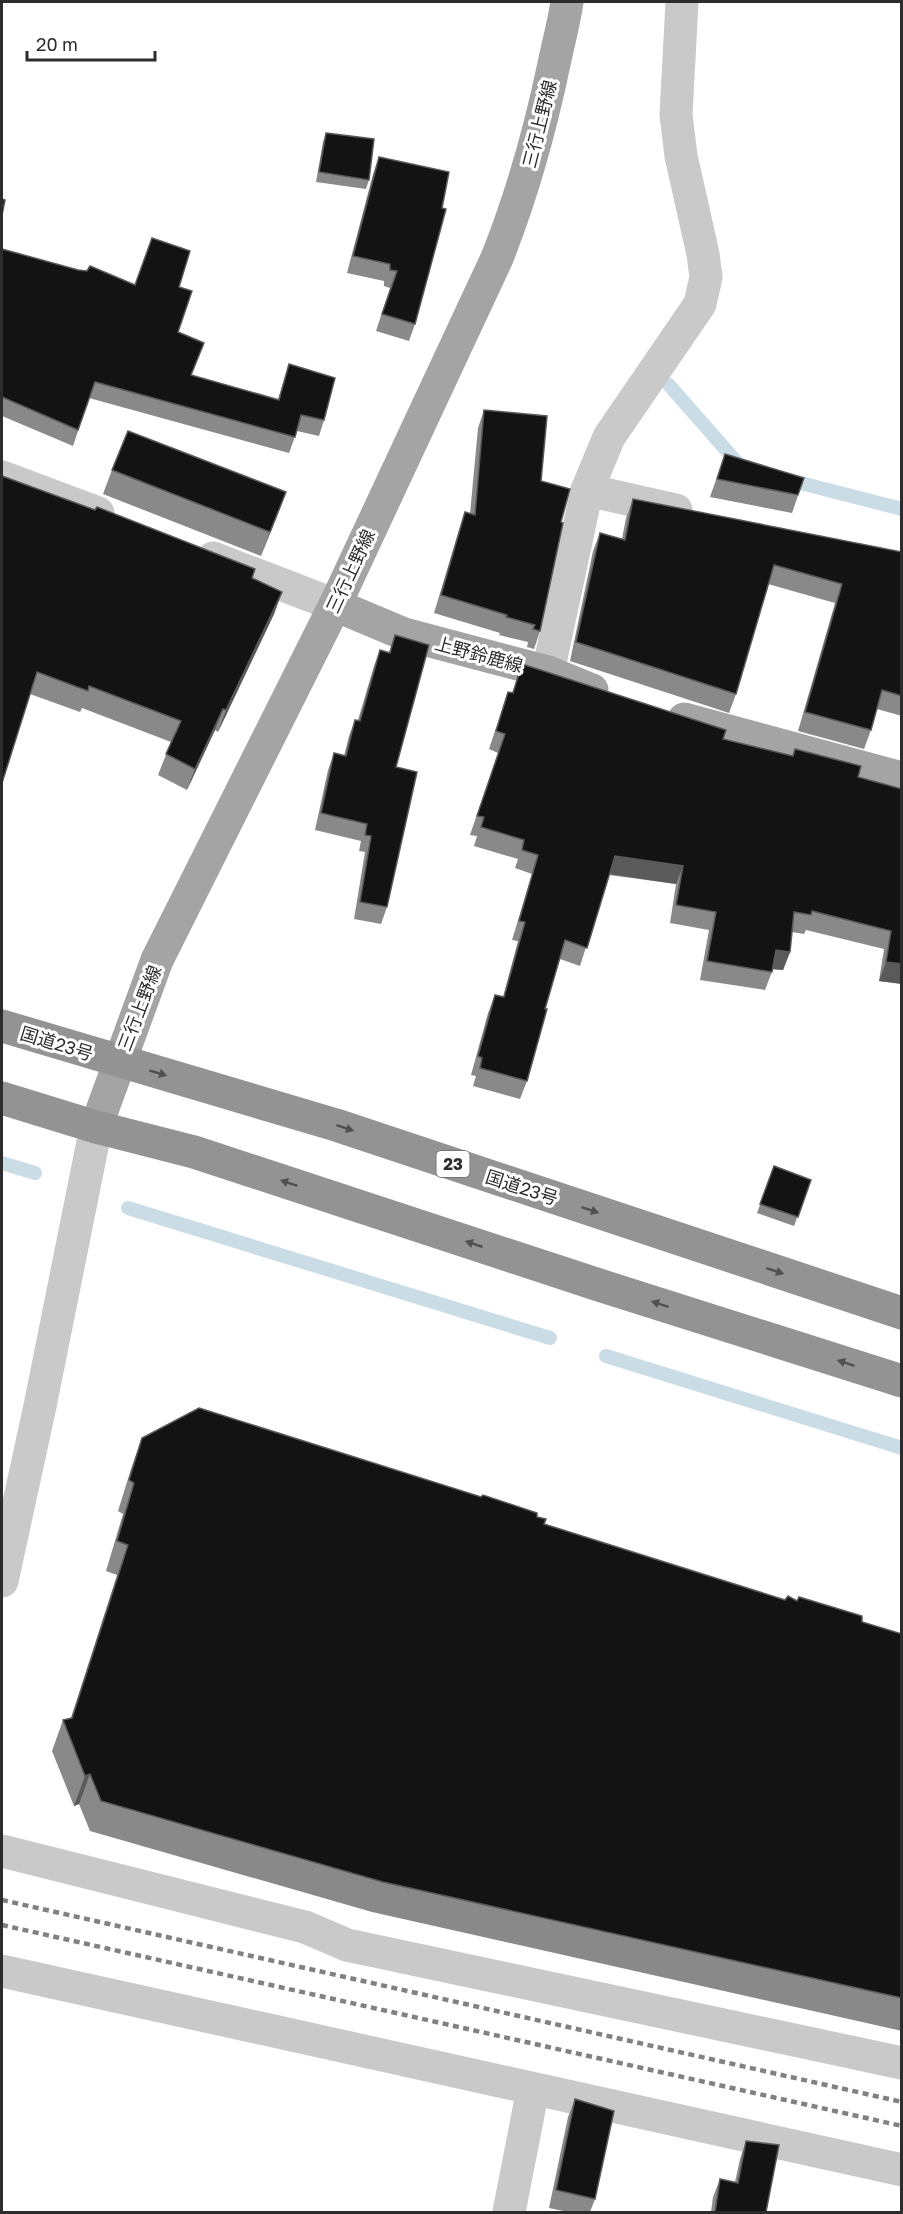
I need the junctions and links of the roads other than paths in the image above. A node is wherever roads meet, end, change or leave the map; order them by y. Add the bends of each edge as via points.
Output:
1 (567, 2) edge
2 (682, 2) edge
3 (2, 477) edge
4 (587, 490) junction
5 (705, 515) edge
6 (121, 522) edge
7 (186, 547) edge
8 (335, 605) junction
9 (549, 672) junction
10 (616, 698) edge
11 (659, 711) edge
12 (902, 778) edge
13 (2, 1026) edge
14 (118, 1061) junction
15 (2, 1098) edge
16 (96, 1127) junction
17 (902, 1313) edge
18 (902, 1381) edge
19 (2, 1581) edge
20 (2, 1851) edge
21 (2, 1971) edge
22 (902, 2063) edge
23 (533, 2089) junction
24 (902, 2170) edge
25 (509, 2212) edge

1 - 8 main road, 三行上野線 via 537,136 513,219
2 - 4 street via 676,115 706,277 700,304 609,438
3 - 6 street
4 - 5 street
4 - 9 street
7 - 8 street
8 - 9 main road, 上野鈴鹿線 via 404,634
8 - 14 main road, 三行上野線 via 157,960
9 - 10 main road, 上野鈴鹿線
11 - 12 main road
13 - 14 highway, 国道23号 / 23
14 - 16 main road, 三行上野線
14 -> 17 highway, 国道23号 / 23 via 336,1125
15 - 16 highway
18 -> 16 highway via 194,1152
16 - 19 street
20 - 22 street via 305,1927 347,1944
21 - 23 street
23 - 24 street
23 - 25 street

